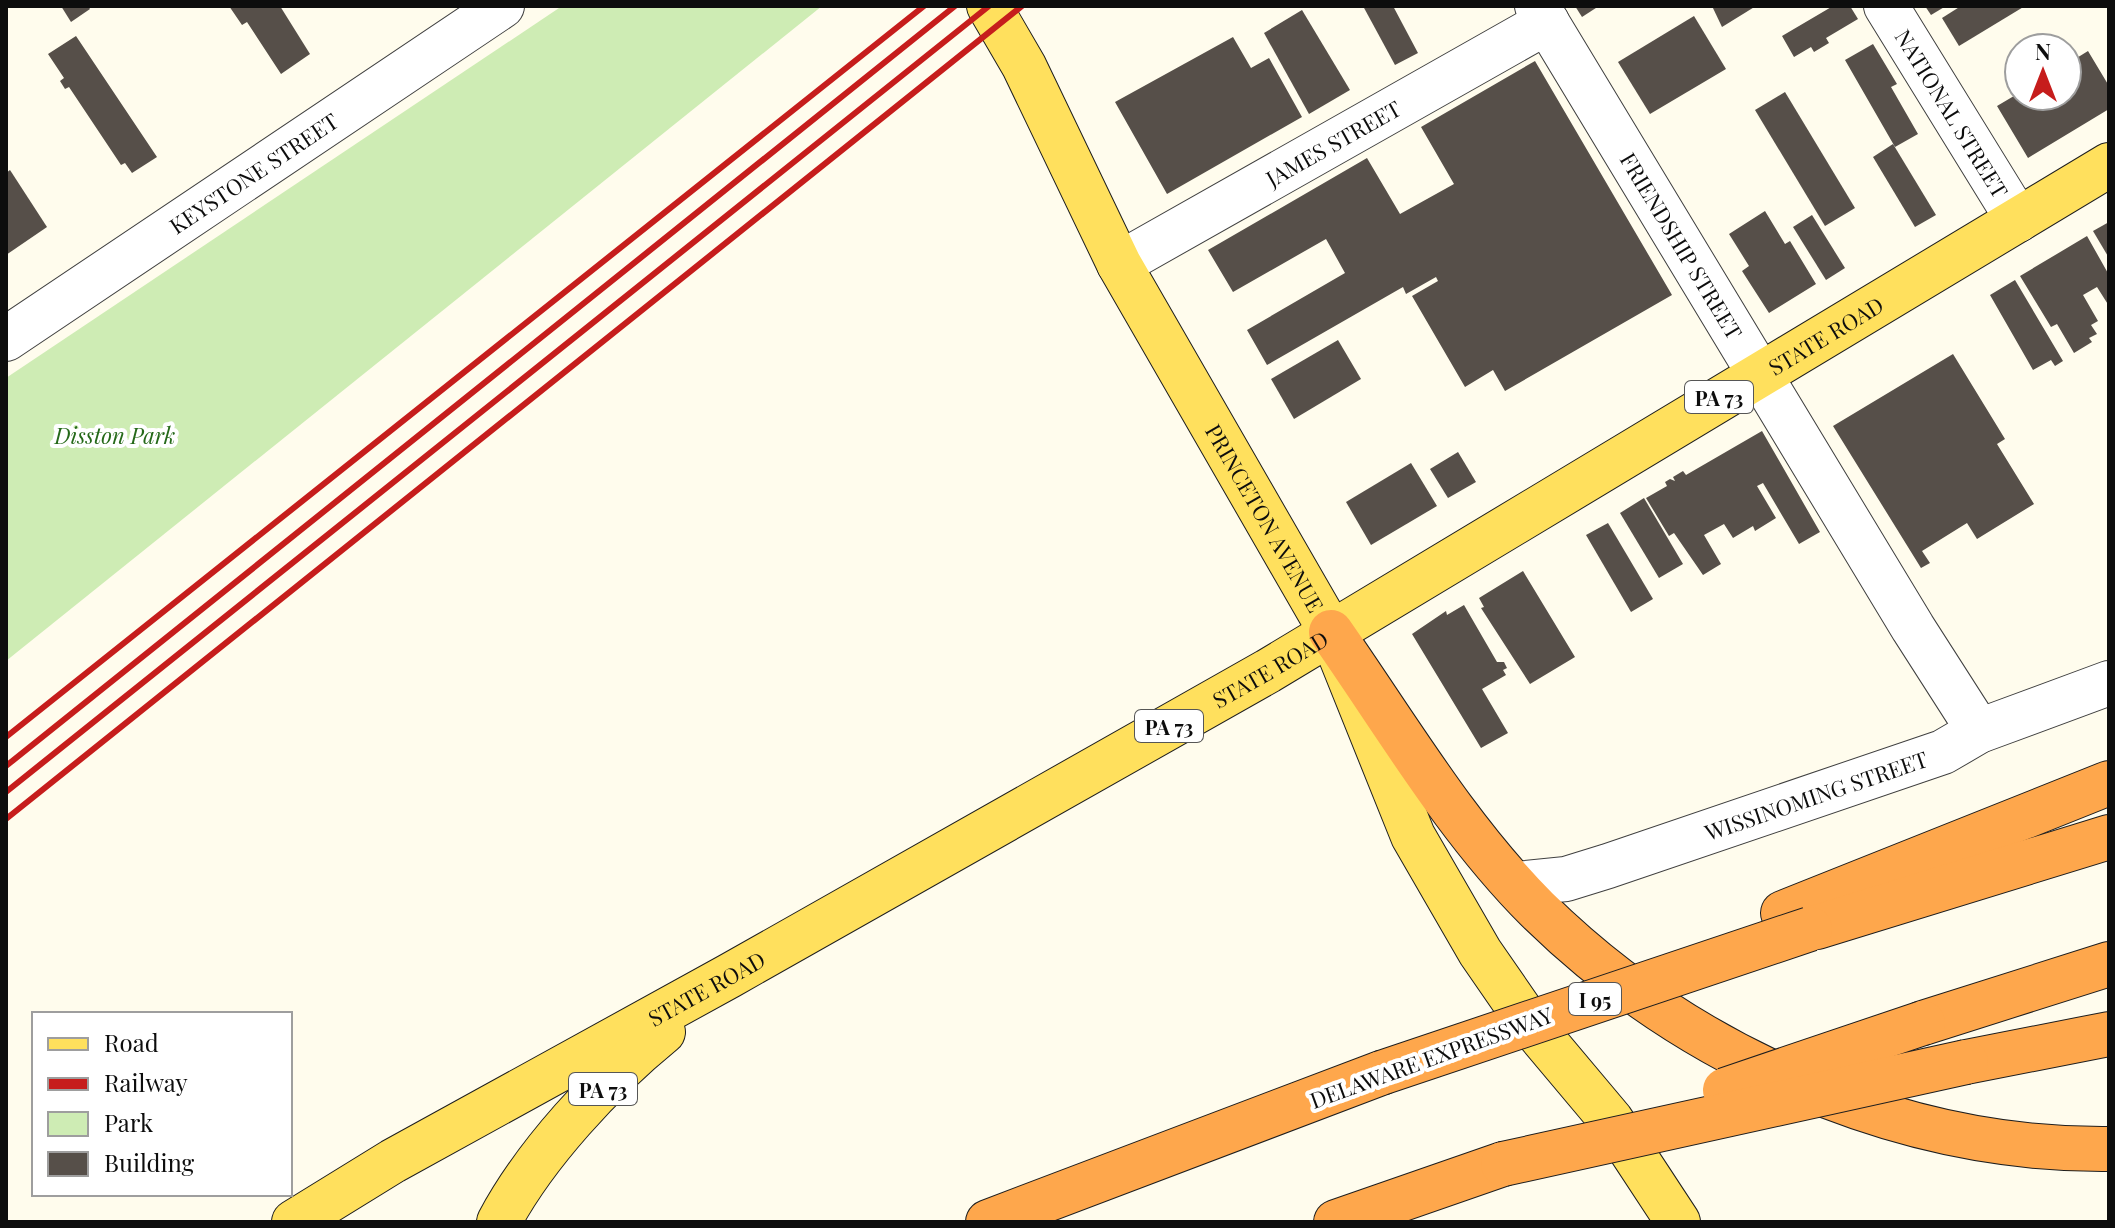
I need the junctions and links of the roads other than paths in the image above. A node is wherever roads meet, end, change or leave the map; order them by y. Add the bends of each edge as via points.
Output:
1 (502, 6) edge
2 (989, 6) edge
3 (1886, 6) edge
4 (1542, 14) edge
5 (2109, 165) edge
6 (2018, 220) junction
7 (1119, 264) junction
8 (6, 339) edge
9 (1759, 373) junction
10 (1331, 632) junction
11 (2109, 683) edge
12 (1979, 731) junction
13 (2109, 783) edge
14 (2109, 837) edge
15 (1516, 884) junction
16 (1796, 921) junction
17 (2109, 964) edge
18 (729, 976) junction
19 (2109, 1034) edge
20 (2109, 1149) edge
21 (1503, 1164) junction
22 (294, 1222) edge
23 (499, 1222) edge
24 (988, 1222) edge
25 (1336, 1222) edge
26 (1678, 1222) edge

1 - 8 street, KEYSTONE STREET
2 - 7 main road, PRINCETON AVENUE via 1024,66
3 - 6 street, NATIONAL STREET
4 - 7 street, JAMES STREET
4 - 9 street, FRIENDSHIP STREET
5 - 6 main road, STATE ROAD / PA 73
6 - 9 main road, STATE ROAD / PA 73
7 - 10 main road, PRINCETON AVENUE
9 - 10 main road, STATE ROAD / PA 73
9 - 12 street, FRIENDSHIP STREET
10 - 15 highway via 1451,806
10 - 18 main road, STATE ROAD / PA 73
10 - 26 main road, PRINCETON AVENUE via 1413,836 1480,952 1527,1020 1611,1120
11 - 12 street, WISSINOMING STREET
12 - 15 street, WISSINOMING STREET via 1943,752 1608,866 1566,879
13 - 16 highway
14 - 16 highway, DELAWARE EXPRESSWAY / I 95
15 - 20 highway via 1587,955 1642,999 1720,1047 1816,1092 1954,1132 2016,1143
16 - 24 highway, DELAWARE EXPRESSWAY / I 95, bridge
17 - 21 highway, bridge
18 - 22 main road, STATE ROAD via 393,1161
18 - 23 main road, PA 73 via 642,1048 575,1118
19 - 21 highway, bridge
21 - 25 highway

